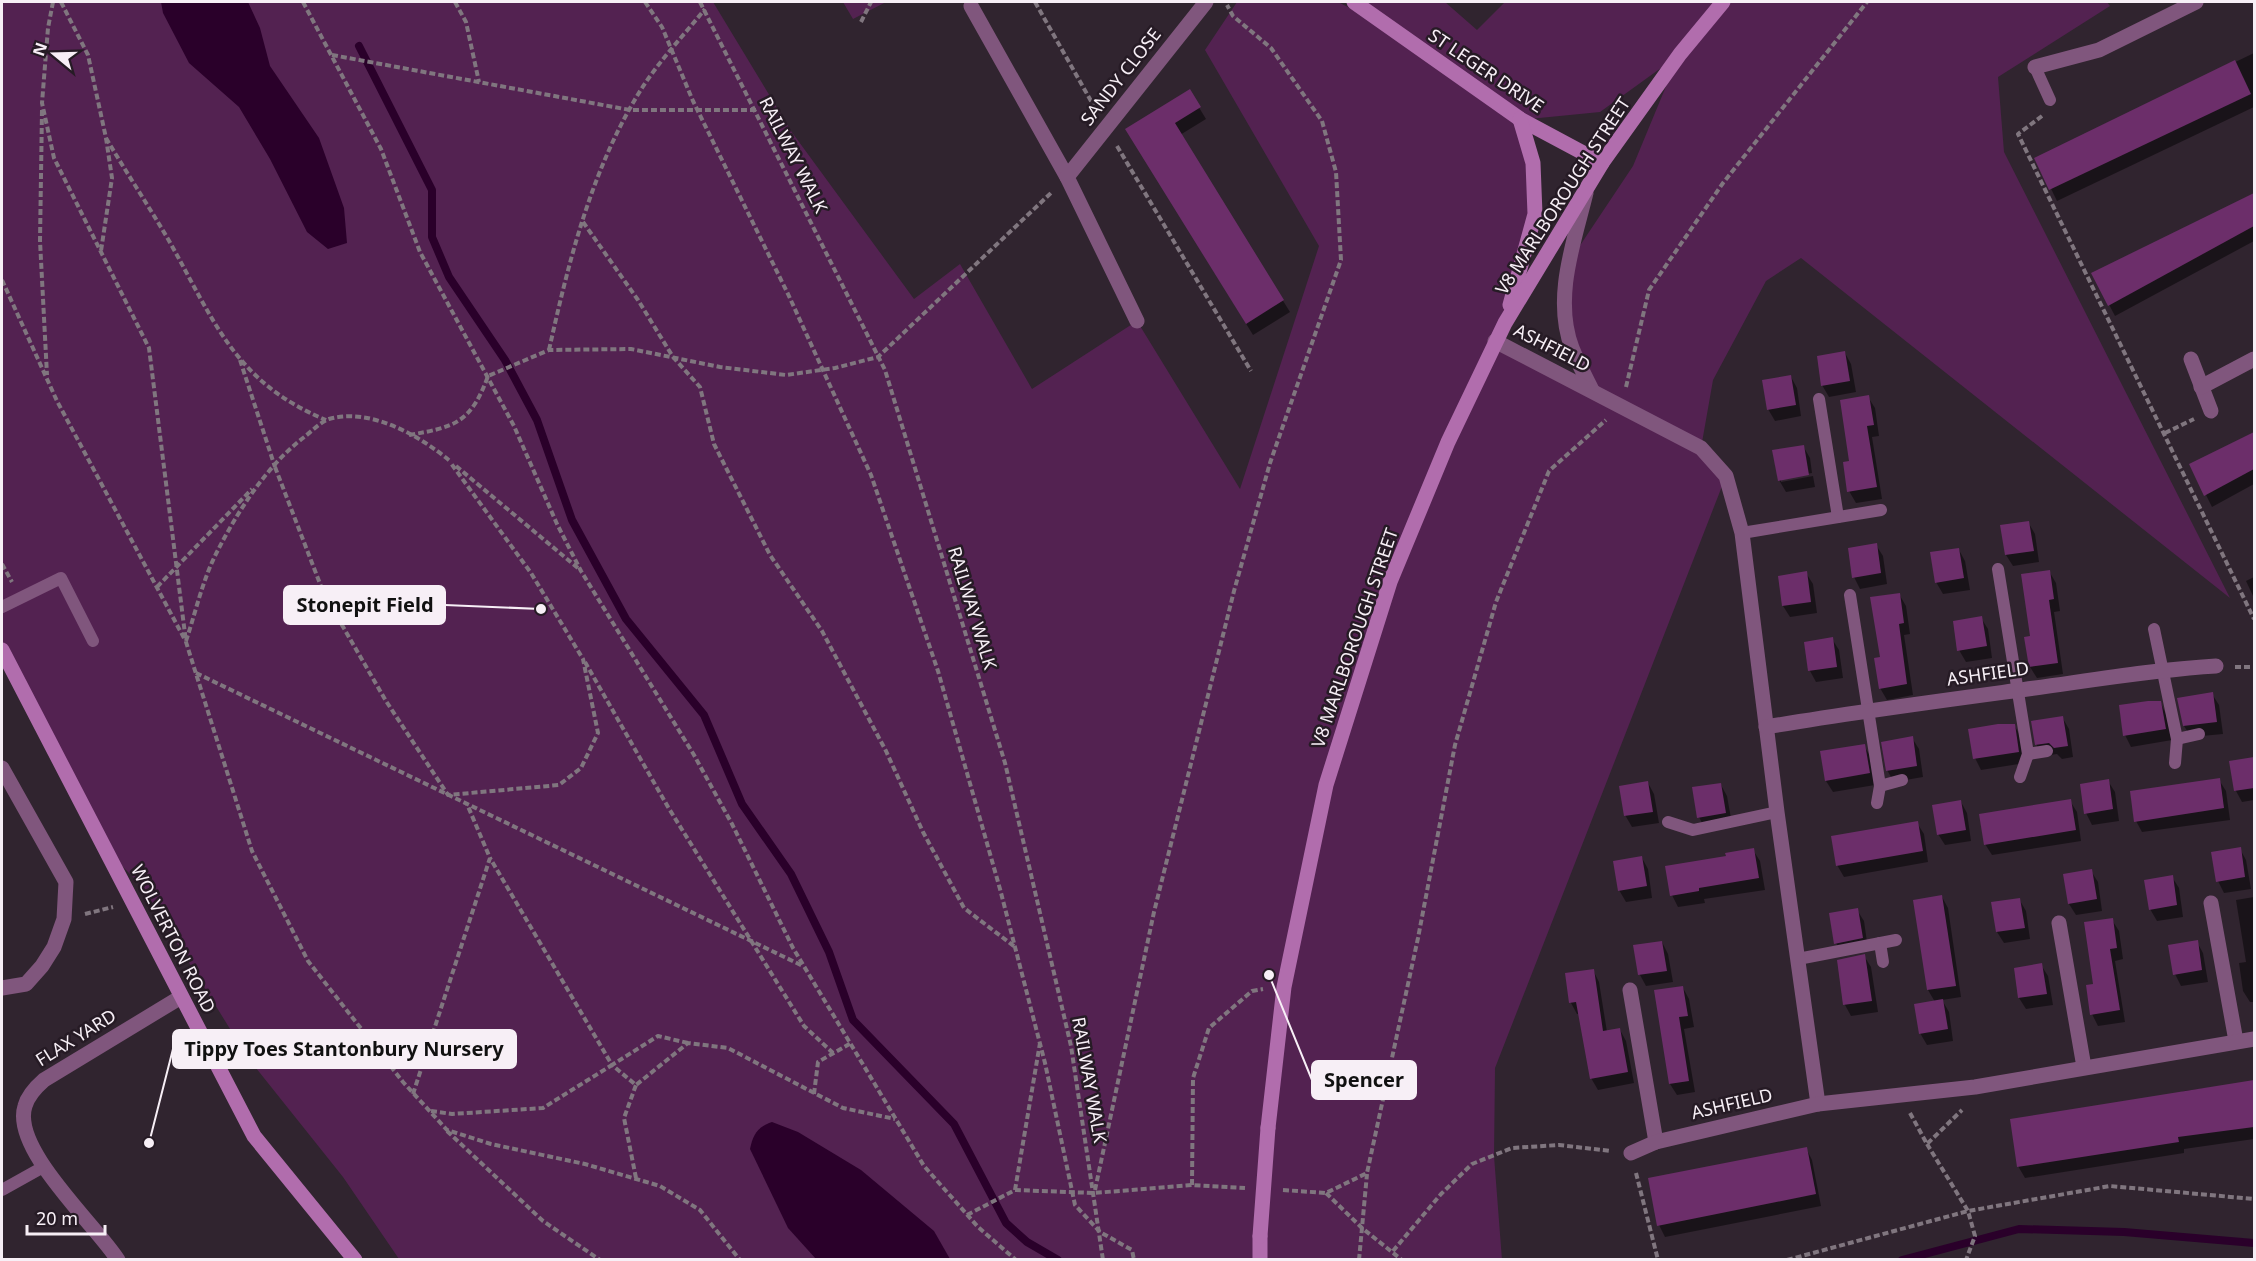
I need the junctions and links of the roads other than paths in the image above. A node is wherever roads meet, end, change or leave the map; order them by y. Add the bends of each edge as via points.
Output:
1 (1206, 2) edge
2 (1354, 2) edge
3 (1722, 2) edge
4 (2196, 2) edge
5 (971, 6) dead end
6 (2035, 67) joint
7 (2050, 100) road end
8 (1520, 119) junction
9 (1602, 163) junction
10 (1067, 177) junction
11 (1588, 187) junction
12 (1137, 321) dead end
13 (1505, 322) junction
14 (1495, 341) junction
15 (2191, 358) dead end
16 (2254, 359) edge
17 (2201, 387) junction
18 (1592, 390) junction
19 (1820, 399) dead end
20 (2211, 411) road end
21 (1881, 510) dead end
22 (1838, 517) junction
23 (1742, 533) junction
24 (1998, 569) dead end
25 (1850, 595) dead end
26 (2, 607) edge
27 (2154, 629) dead end
28 (93, 641) dead end
29 (2, 650) edge
30 (2216, 666) dead end
31 (2162, 669) junction
32 (2016, 691) junction
33 (1868, 709) junction
34 (1766, 727) junction
35 (2199, 734) dead end
36 (2177, 739) junction
37 (2047, 751) dead end
38 (2028, 754) junction
39 (2175, 763) dead end
40 (2, 768) edge
41 (2020, 777) dead end
42 (1902, 780) dead end
43 (1880, 786) junction
44 (1877, 803) dead end
45 (1777, 812) junction
46 (1668, 822) dead end
47 (2211, 903) dead end
48 (2059, 923) dead end
49 (1896, 940) dead end
50 (1880, 943) junction
51 (1798, 959) junction
52 (1883, 962) dead end
53 (2, 988) edge
54 (1630, 990) dead end
55 (181, 996) junction
56 (2254, 1039) edge
57 (2236, 1041) junction
58 (2084, 1067) junction
59 (1818, 1104) junction
60 (1656, 1142) junction
61 (1631, 1153) road end
62 (45, 1166) junction
63 (2, 1190) edge
64 (118, 1260) edge
65 (355, 1260) edge
66 (1260, 1260) edge

1 - 10 street, SANDY CLOSE
2 - 8 street, ST LEGER DRIVE
3 - 9 street, V8 MARLBOROUGH STREET
4 - 6 street via 2100,50
5 - 10 street
6 - 7 lane
8 - 9 street, ST LEGER DRIVE
8 - 13 street via 1533,163 1535,214
9 - 11 street, V8 MARLBOROUGH STREET
10 - 12 street
11 - 13 street, V8 MARLBOROUGH STREET
11 - 18 street, ASHFIELD via 1567,265 1565,309 1571,346
13 - 14 street, V8 MARLBOROUGH STREET
14 - 18 street, ASHFIELD
14 - 66 street, V8 MARLBOROUGH STREET, bridge via 1390,582 1326,785 1284,987
15 - 17 street
16 - 17 street
17 - 20 street
18 - 23 street, ASHFIELD via 1701,448 1726,476
19 - 22 lane
21 - 22 lane
22 - 23 lane
23 - 34 street, ASHFIELD
24 - 32 lane
25 - 33 lane
26 - 28 lane via 61,578
27 - 31 lane
29 - 55 street, WOLVERTON ROAD
30 - 31 street, ASHFIELD
31 - 32 street, ASHFIELD
31 - 36 lane
32 - 33 street, ASHFIELD
32 - 38 lane
33 - 34 street, ASHFIELD
33 - 43 lane
34 - 45 street, ASHFIELD
35 - 36 lane
36 - 39 lane
37 - 38 lane
38 - 41 lane
40 - 53 street via 66,882 64,919 42,966 26,984
42 - 43 lane
43 - 44 lane
45 - 46 lane via 1693,830
45 - 51 street, ASHFIELD
47 - 57 street
48 - 58 street
49 - 50 lane
50 - 51 lane
50 - 52 lane
51 - 59 street, ASHFIELD
54 - 60 street
55 - 62 street, FLAX YARD via 36,1087 24,1107 24,1117 32,1146
55 - 65 street, WOLVERTON ROAD via 254,1136
56 - 57 street, ASHFIELD
57 - 58 street, ASHFIELD
58 - 59 street, ASHFIELD via 1976,1086
59 - 60 street, ASHFIELD
60 - 61 street, ASHFIELD
62 - 63 lane
62 - 64 street, FLAX YARD via 65,1198

